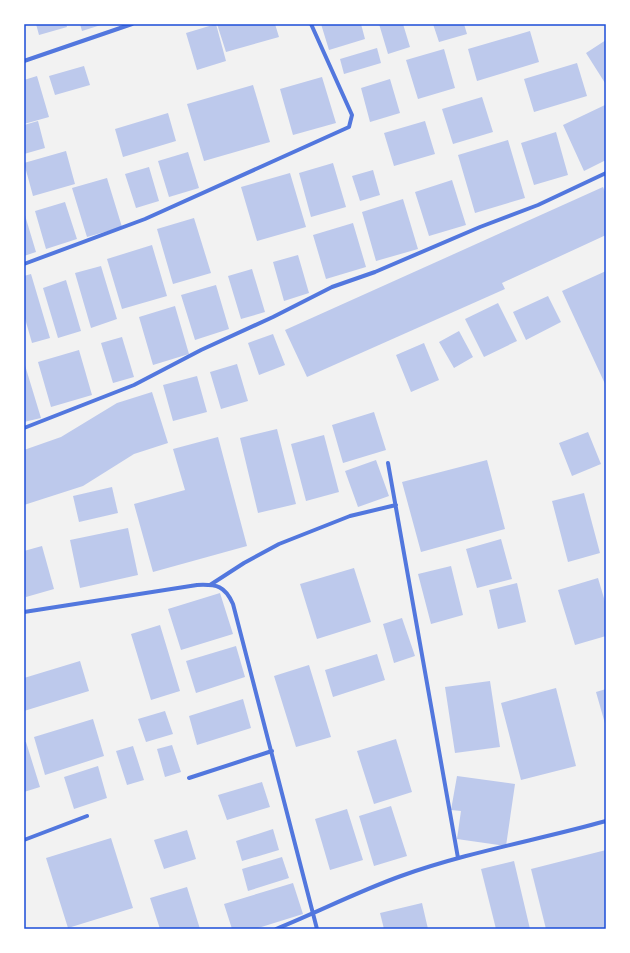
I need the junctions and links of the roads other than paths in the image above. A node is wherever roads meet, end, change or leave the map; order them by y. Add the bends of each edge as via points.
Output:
1 (132, 24) edge
2 (311, 24) edge
3 (24, 61) edge
4 (606, 173) edge
5 (24, 264) edge
6 (24, 428) edge
7 (388, 463) dead end
8 (396, 505) junction
9 (210, 585) junction
10 (24, 612) edge
11 (272, 751) junction
12 (189, 778) dead end
13 (87, 816) dead end
14 (606, 821) edge
15 (24, 840) edge
16 (458, 858) junction
17 (314, 912) junction
18 (276, 929) edge
19 (317, 929) edge

1 - 3 street
2 - 5 street via 352,115 349,127 145,219
4 - 6 street via 550,200 375,272 332,287 134,385
7 - 8 street
8 - 9 street via 350,516 279,544
8 - 16 street
9 - 10 street
9 - 11 street via 222,589 233,604
11 - 12 street
11 - 17 street
13 - 15 street
14 - 16 street via 548,838
16 - 17 street via 401,876
17 - 18 street
17 - 19 street

